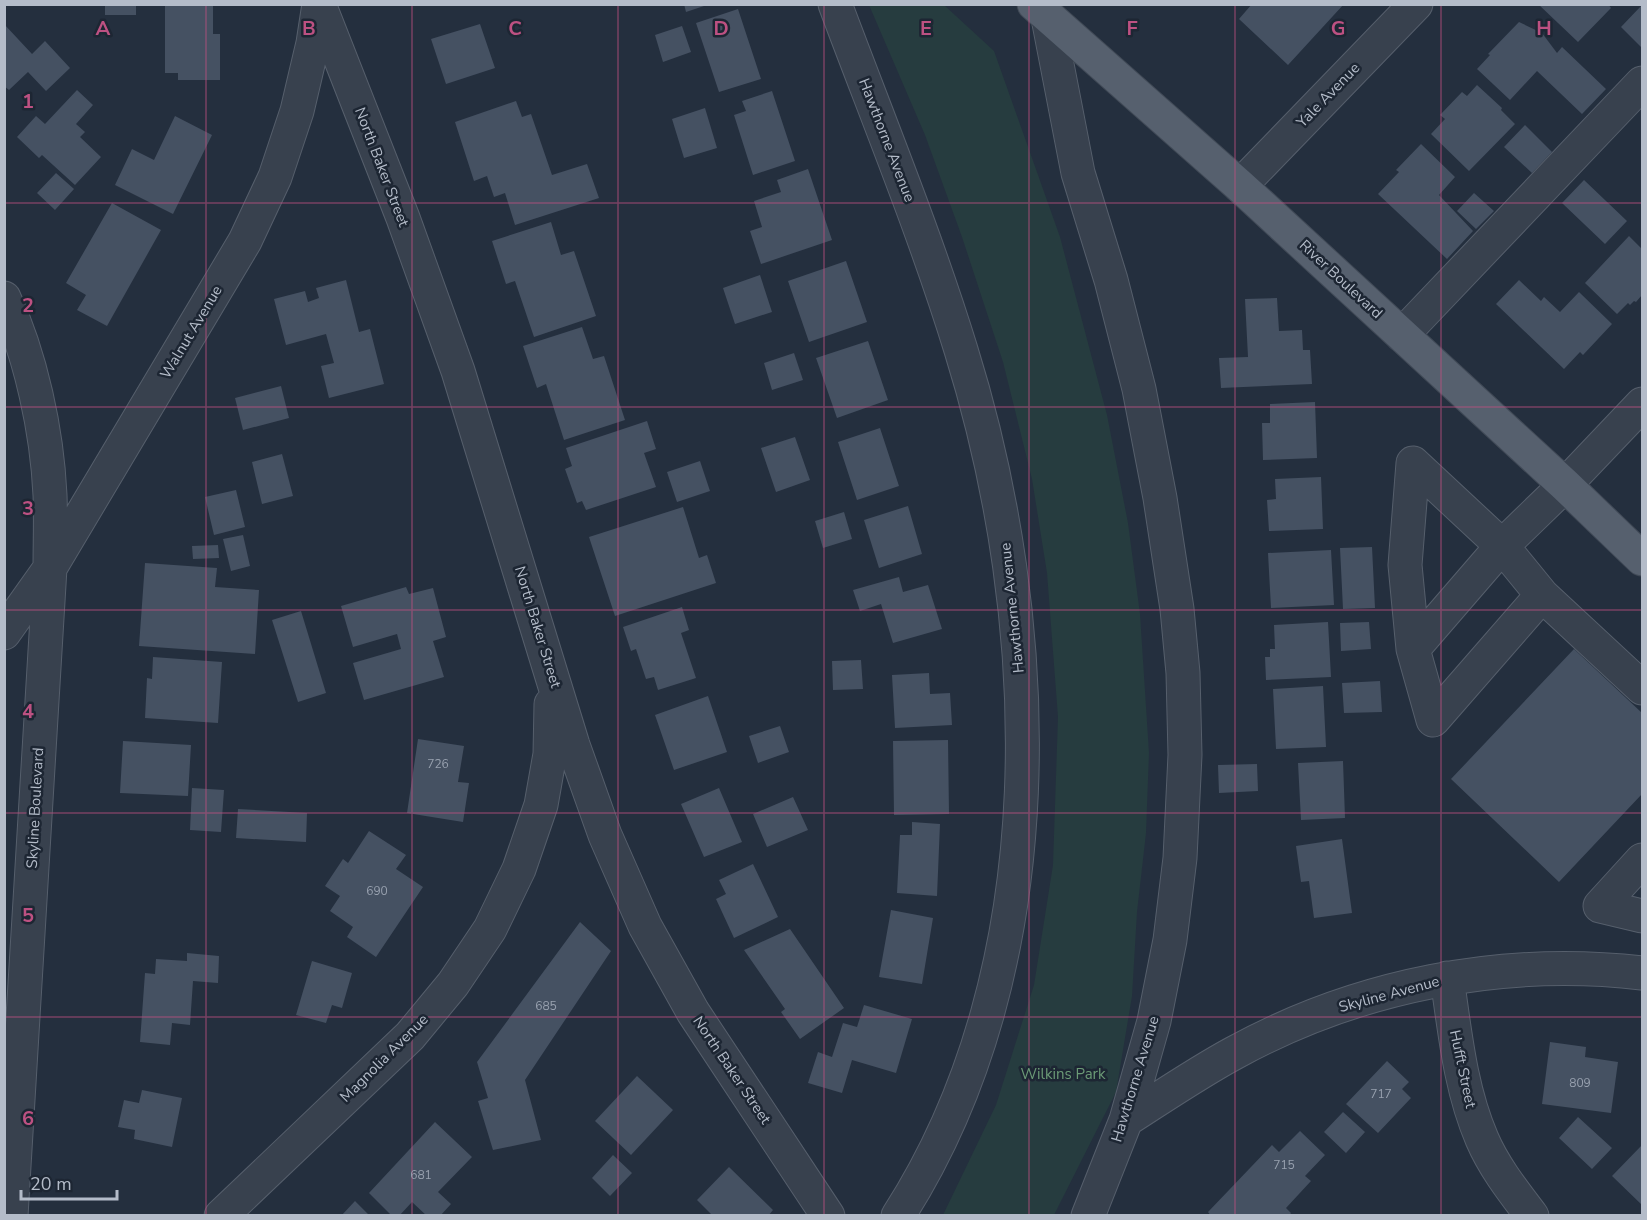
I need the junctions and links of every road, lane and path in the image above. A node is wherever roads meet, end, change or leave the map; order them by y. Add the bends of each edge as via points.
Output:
1 (319, 4) edge
2 (835, 4) edge
3 (1402, 9) edge
4 (1041, 11) edge
5 (1642, 83) edge
6 (1240, 186) junction
7 (4, 298) edge
8 (1402, 334) junction
9 (1642, 404) edge
10 (1565, 485) junction
11 (1502, 546) junction
12 (1642, 559) edge
13 (50, 568) junction
14 (1542, 595) junction
15 (539, 630) junction
16 (4, 633) edge
17 (1413, 649) junction
18 (1642, 687) edge
19 (1642, 860) edge
20 (1642, 916) edge
21 (1642, 973) edge
22 (1447, 978) junction
23 (1126, 1120) junction
24 (11, 1215) edge
25 (221, 1215) edge
26 (828, 1215) edge
27 (898, 1215) edge
28 (1088, 1215) edge
29 (1532, 1215) edge

1 - 13 street, Walnut Avenue via 297,111 275,177 245,241
1 - 15 street, North Baker Street via 458,371
2 - 27 street, Hawthorne Avenue via 910,198 962,350 1005,532 1017,624 1021,811 1014,895 1000,966 976,1050 950,1118
3 - 6 street, Yale Avenue
4 - 6 main road, River Boulevard
4 - 23 street, Hawthorne Avenue via 1078,173 1139,388 1160,498 1183,673 1185,755 1179,870 1154,1021
5 - 8 street
6 - 8 main road, River Boulevard
7 - 13 street, Skyline Boulevard via 28,366 42,429 50,493
8 - 10 main road, River Boulevard
9 - 10 street
10 - 11 street
10 - 12 main road, River Boulevard
11 - 14 street
11 - 17 street
11 - 17 street via 1413,463 1405,564
13 - 16 street, Walnut Avenue
13 - 24 street, Skyline Boulevard
14 - 17 street via 1433,720
14 - 18 street
15 - 25 street, Magnolia Avenue via 551,707 548,764 541,805 519,869 490,929 453,984 410,1036
15 - 26 street, North Baker Street via 605,835 645,926 693,1012
19 - 20 street via 1600,906
21 - 22 street, Skyline Avenue via 1534,969
22 - 23 street, Skyline Avenue via 1366,997 1299,1022 1234,1053
22 - 29 street, Hufft Street via 1470,1107 1482,1140 1504,1180
23 - 28 street, Hawthorne Avenue

